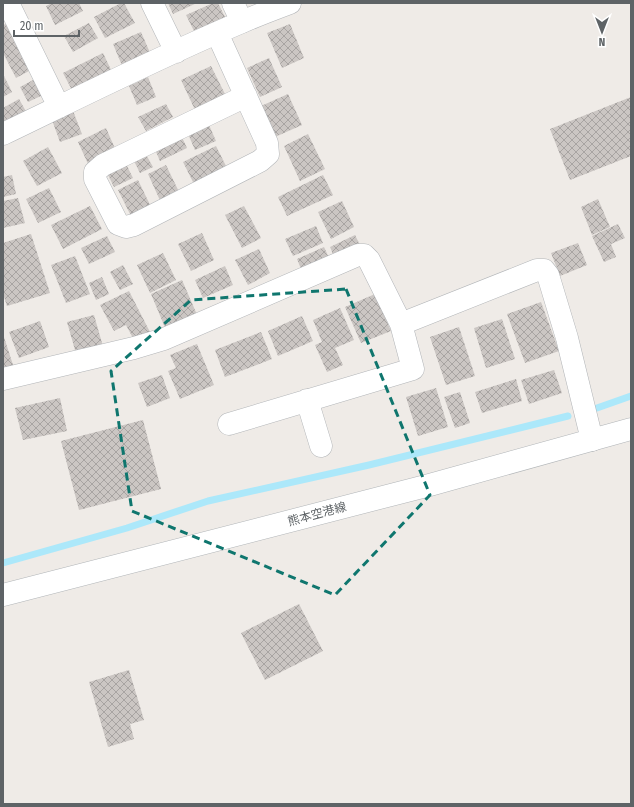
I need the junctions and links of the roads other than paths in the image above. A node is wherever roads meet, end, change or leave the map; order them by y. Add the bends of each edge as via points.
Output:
1 (8, 3) edge
2 (152, 3) edge
3 (290, 3) edge
4 (237, 12) edge
5 (217, 33) junction
6 (176, 52) junction
7 (246, 96) junction
8 (59, 107) junction
9 (3, 134) edge
10 (401, 324) junction
11 (3, 379) edge
12 (307, 400) junction
13 (228, 424) dead end
14 (631, 429) edge
15 (592, 440) junction
16 (321, 446) dead end
17 (3, 596) edge

1 - 8 street
2 - 6 street
3 - 4 street
4 - 5 street
5 - 6 street
5 - 7 street
6 - 8 street
7 - 7 street via 267,143 268,154 260,161 134,226 118,224 95,179 95,172 103,165
8 - 9 street
10 - 11 street via 369,260 364,255 358,255 164,339
10 - 12 street via 413,369
10 - 15 street via 537,270 544,270 548,275 567,338
12 - 13 street
12 - 16 street
14 - 15 street, 熊本空港線
15 - 17 street, 熊本空港線

